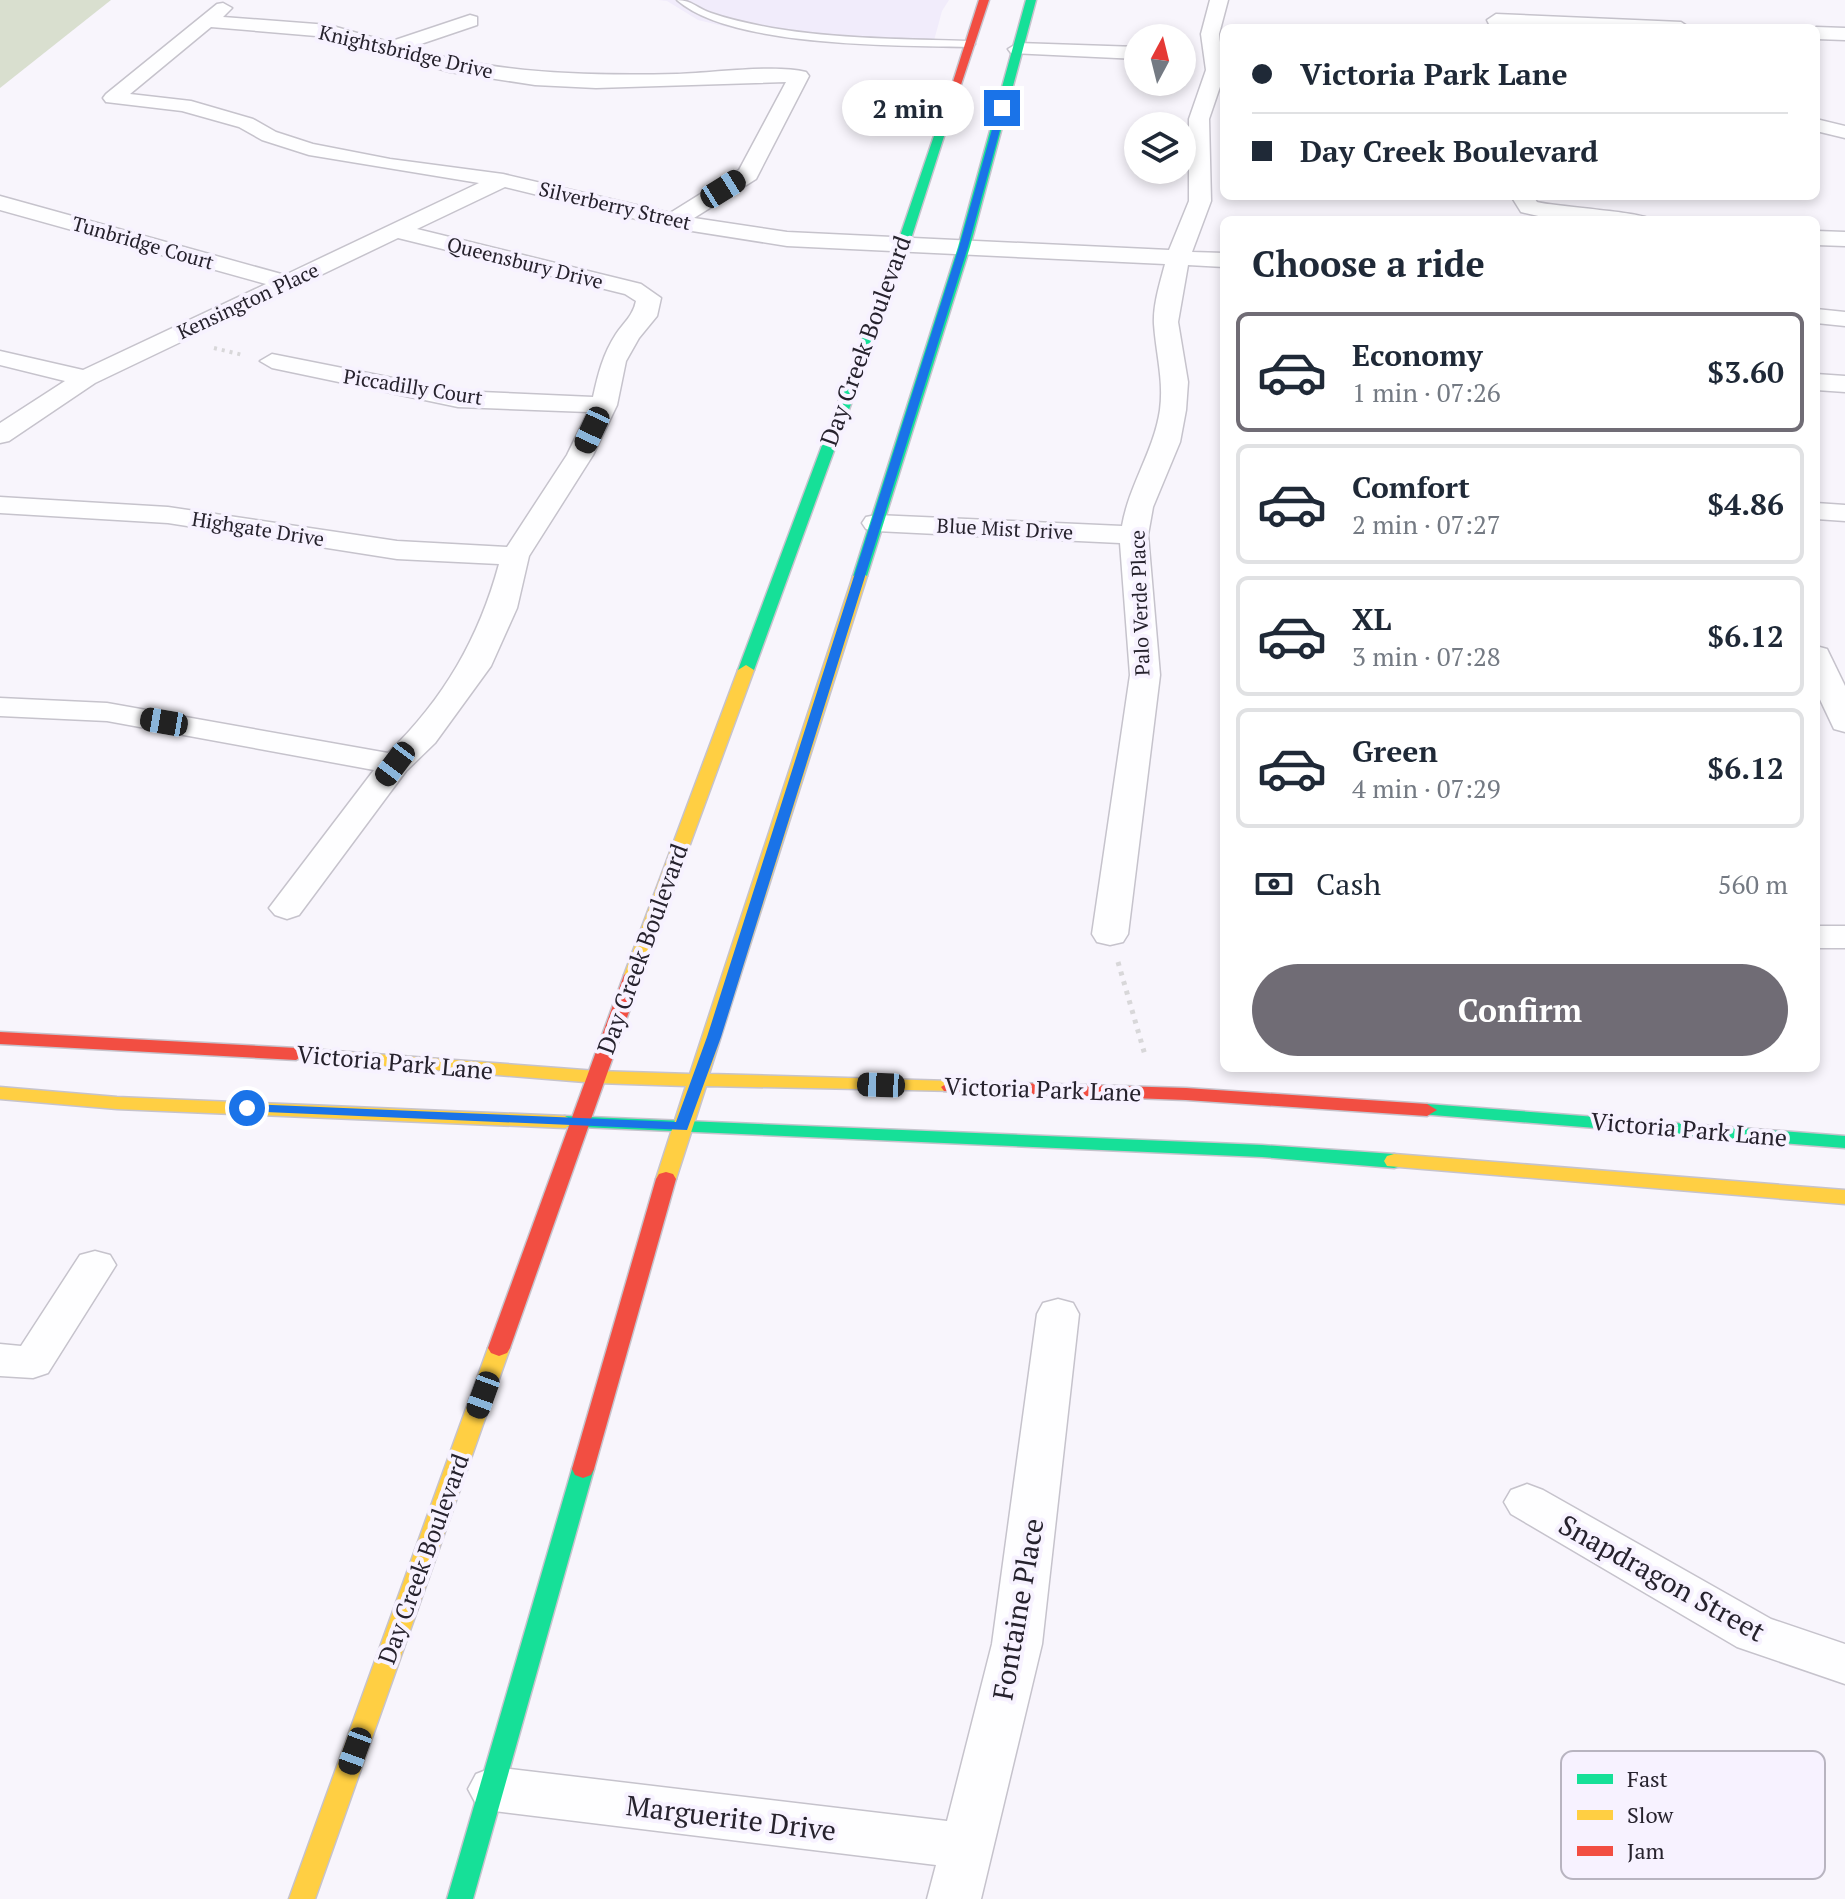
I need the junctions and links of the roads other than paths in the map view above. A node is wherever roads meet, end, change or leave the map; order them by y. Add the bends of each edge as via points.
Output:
1 (235, 0) edge
2 (682, 0) edge
3 (984, 0) edge
4 (1031, 0) edge
5 (1219, 0) edge
6 (1495, 0) edge
7 (206, 21) junction
8 (470, 21) dead end
9 (1497, 24) edge
10 (1820, 33) edge
11 (1845, 34) edge
12 (979, 45) junction
13 (391, 48) junction
14 (1018, 49) junction
15 (1124, 53) edge
16 (983, 101) dead end
17 (1002, 108) junction
18 (1820, 126) edge
19 (1845, 132) edge
20 (503, 180) junction
21 (1525, 201) edge
22 (0, 203) edge
23 (1568, 216) edge
24 (673, 221) junction
25 (400, 232) junction
26 (1820, 238) edge
27 (1845, 239) edge
28 (903, 245) junction
29 (964, 247) junction
30 (1178, 257) junction
31 (1220, 260) edge
32 (286, 282) junction
33 (1820, 316) edge
34 (1845, 319) edge
35 (0, 358) edge
36 (272, 361) road end
37 (86, 378) junction
38 (1820, 382) edge
39 (1845, 384) edge
40 (604, 405) junction
41 (0, 435) edge
42 (0, 505) edge
43 (1820, 511) edge
44 (1845, 513) edge
45 (876, 523) junction
46 (1134, 535) junction
47 (515, 556) junction
48 (1824, 666) edge
49 (0, 707) edge
50 (1845, 722) edge
51 (395, 764) junction
52 (287, 908) dead end
53 (1110, 934) road end
54 (1820, 937) edge
55 (1845, 937) edge
56 (0, 1038) edge
57 (597, 1077) junction
58 (699, 1081) junction
59 (0, 1093) edge
60 (579, 1122) junction
61 (682, 1127) junction
62 (1845, 1142) edge
63 (1845, 1197) edge
64 (95, 1265) dead end
65 (1058, 1314) dead end
66 (17, 1361) edge
67 (1527, 1502) dead end
68 (1845, 1664) edge
69 (494, 1789) junction
70 (967, 1846) junction
71 (302, 1899) edge
72 (460, 1899) edge
73 (954, 1899) edge

1 - 7 street
2 - 12 lane via 710,16 773,29
3 - 12 main road, Day Creek Boulevard
4 - 14 main road
5 - 30 street, Palo Verde Place via 1204,56 1213,84 1199,119 1200,201
6 - 9 street
7 - 13 street, Knightsbridge Drive via 329,31
7 - 20 street, Silverberry Street via 113,98 184,105 309,149
8 - 13 street
10 - 11 street
12 - 28 main road, Day Creek Boulevard
13 - 24 street, Knightsbridge Drive via 450,66 535,79 799,76 748,174
14 - 15 street
14 - 17 main road
16 - 17 main road
17 - 29 main road
18 - 19 street
20 - 24 street, Silverberry Street
20 - 25 street, Kensington Place
21 - 23 street
22 - 32 street, Tunbridge Court
24 - 28 street, Silverberry Street via 787,239
25 - 32 street, Kensington Place
25 - 40 street, Queensbury Drive via 633,289 649,298 645,316 614,361
26 - 27 street
28 - 29 street, Silverberry Street
28 - 57 main road, Day Creek Boulevard
29 - 30 street, Silverberry Street
29 - 45 main road
30 - 31 street, Silverberry Street
30 - 46 street, Palo Verde Place via 1166,322 1175,382 1173,410
32 - 37 street, Kensington Place
33 - 34 street
35 - 37 street
36 - 40 street, Piccadilly Court via 458,399
37 - 41 street, Kensington Place
38 - 39 street
40 - 47 street via 580,455
42 - 47 street, Highgate Drive via 168,515 397,550
43 - 44 street
45 - 46 street, Blue Mist Drive
45 - 58 main road
46 - 53 street, Palo Verde Place via 1145,675
47 - 51 street via 502,608 476,666 424,736
48 - 50 street
49 - 51 street via 107,712
51 - 52 street
54 - 55 street
56 - 57 main road, Victoria Park Lane
57 - 58 main road, Victoria Park Lane
57 - 60 main road, Day Creek Boulevard
58 - 61 main road
58 - 62 main road, Victoria Park Lane via 1202,1095
59 - 60 main road, Victoria Park Lane via 117,1103
60 - 61 main road, Victoria Park Lane
60 - 71 main road, Day Creek Boulevard
61 - 63 main road, Victoria Park Lane via 1262,1151
61 - 69 main road
64 - 66 street
65 - 70 street, Fontaine Place via 1017,1644
67 - 68 street, Snapdragon Street via 1754,1633
69 - 70 street, Marguerite Drive
69 - 72 main road
70 - 73 street, Fontaine Place

